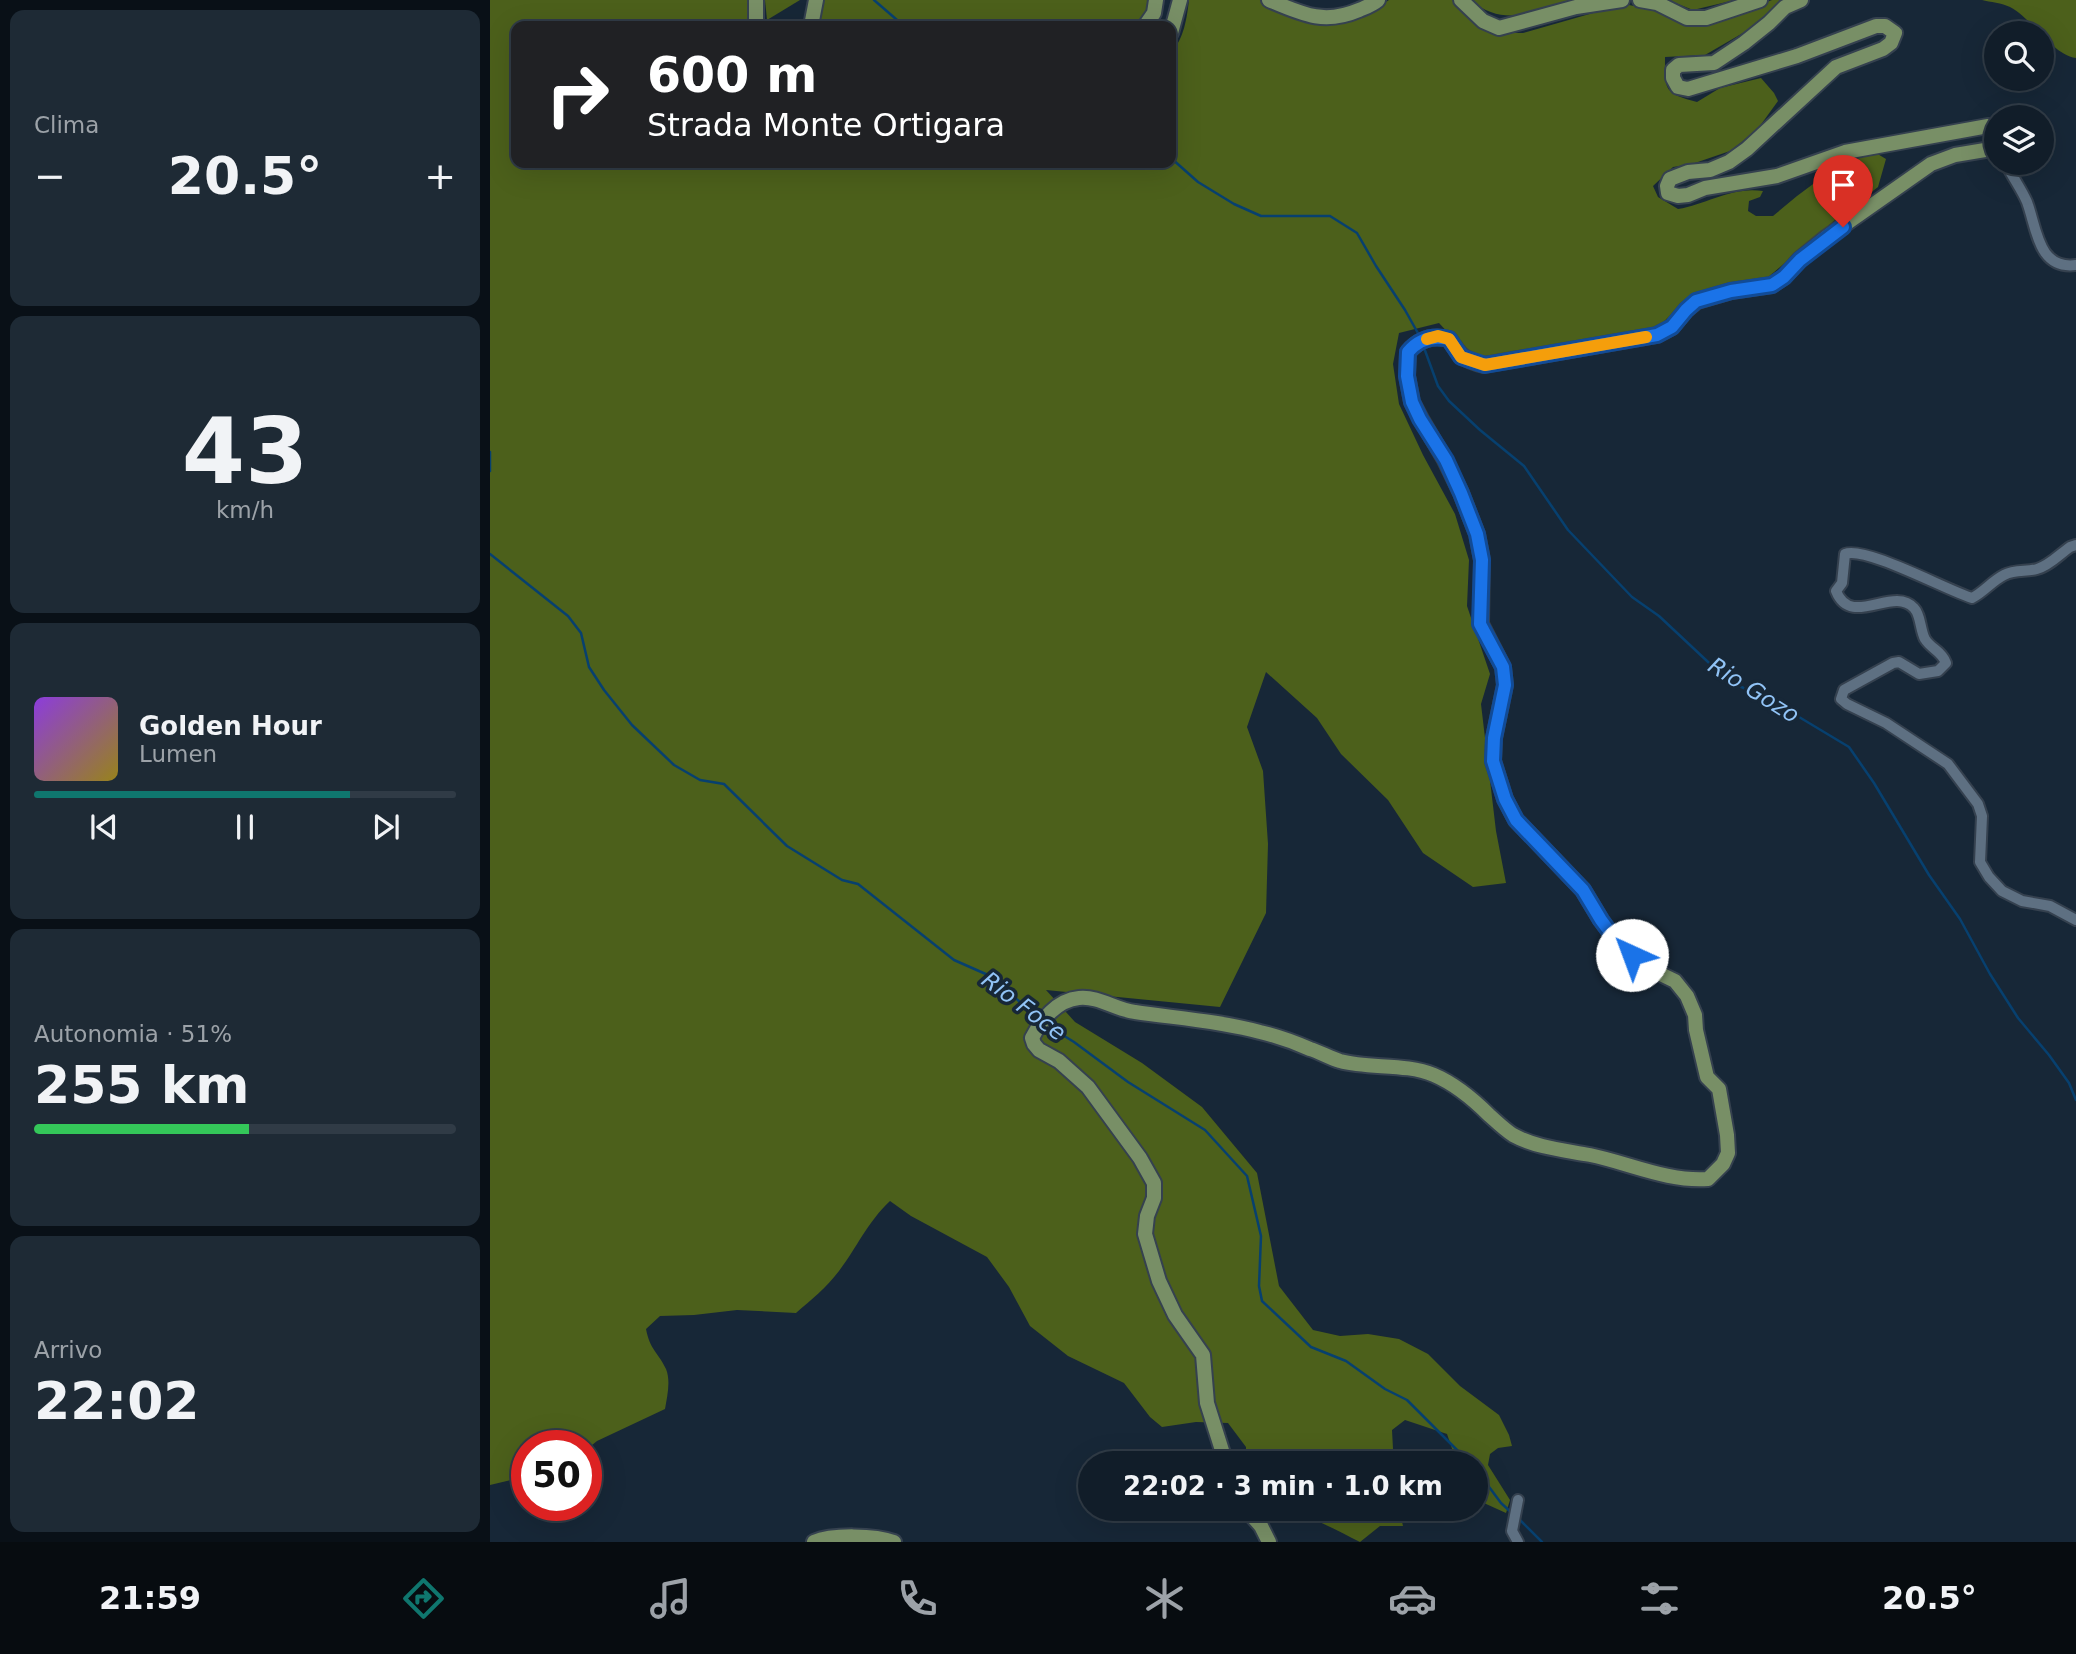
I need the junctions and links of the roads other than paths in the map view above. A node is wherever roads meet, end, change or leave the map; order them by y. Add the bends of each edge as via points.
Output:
1 (756, 0) edge
2 (816, 0) edge
3 (1156, 0) edge
4 (1180, 0) edge
5 (1269, 0) edge
6 (1378, 0) edge
7 (1461, 0) edge
8 (1622, 0) edge
9 (1640, 0) edge
10 (1760, 0) edge
11 (1801, 0) edge
12 (756, 21) edge
13 (812, 21) edge
14 (1149, 21) edge
15 (1174, 21) edge
16 (1984, 127) edge
17 (1984, 150) edge
18 (2012, 175) edge
19 (2076, 265) edge
20 (2076, 545) edge
21 (2076, 920) edge
22 (1222, 1451) edge
23 (1518, 1500) dead end
24 (1257, 1521) edge
25 (814, 1542) edge
26 (894, 1542) edge
27 (1269, 1542) edge
28 (1518, 1542) edge

1 - 12 main road
2 - 13 main road
3 - 14 main road
4 - 15 main road
5 - 6 main road via 1300,13 1333,19
7 - 8 main road via 1483,21 1499,28
9 - 10 main road via 1687,18 1706,18
11 - 16 main road via 1785,7 1714,63 1679,65 1673,70 1678,87 1688,89 1763,67 1876,26 1895,33 1891,43 1836,67 1747,149 1710,170 1670,179 1668,193 1688,195 1777,176 1845,152
17 - 22 main road via 1931,164 1827,237 1772,285 1696,301 1672,327 1657,335 1485,365 1461,357 1449,339 1431,337 1408,352 1412,402 1446,460 1477,534 1482,560 1480,624 1503,667 1505,685 1493,761 1505,799 1516,820 1583,890 1618,943 1646,967 1675,981 1687,996 1707,1077 1719,1089 1728,1153 1709,1179 1639,1170 1529,1143 1501,1126 1459,1088 1432,1074 1339,1060 1261,1032 1131,1012 1097,1000 1064,1002 1038,1027 1034,1044 1088,1087 1154,1184 1145,1234 1159,1281 1203,1354 1207,1403
18 - 19 street via 2047,257 2057,264
20 - 21 street via 2041,568 2006,573 1972,598 1851,552 1845,554 1842,583 1836,591 1851,607 1885,601 1909,604 1916,610 1925,639 1944,655 1946,663 1938,671 1919,674 1899,662 1892,663 1844,690 1841,698 1948,764 1978,804 1982,816 1980,862 2002,891 2022,901 2050,906
23 - 28 street via 1512,1531
24 - 27 main road
25 - 26 main road via 880,1537

